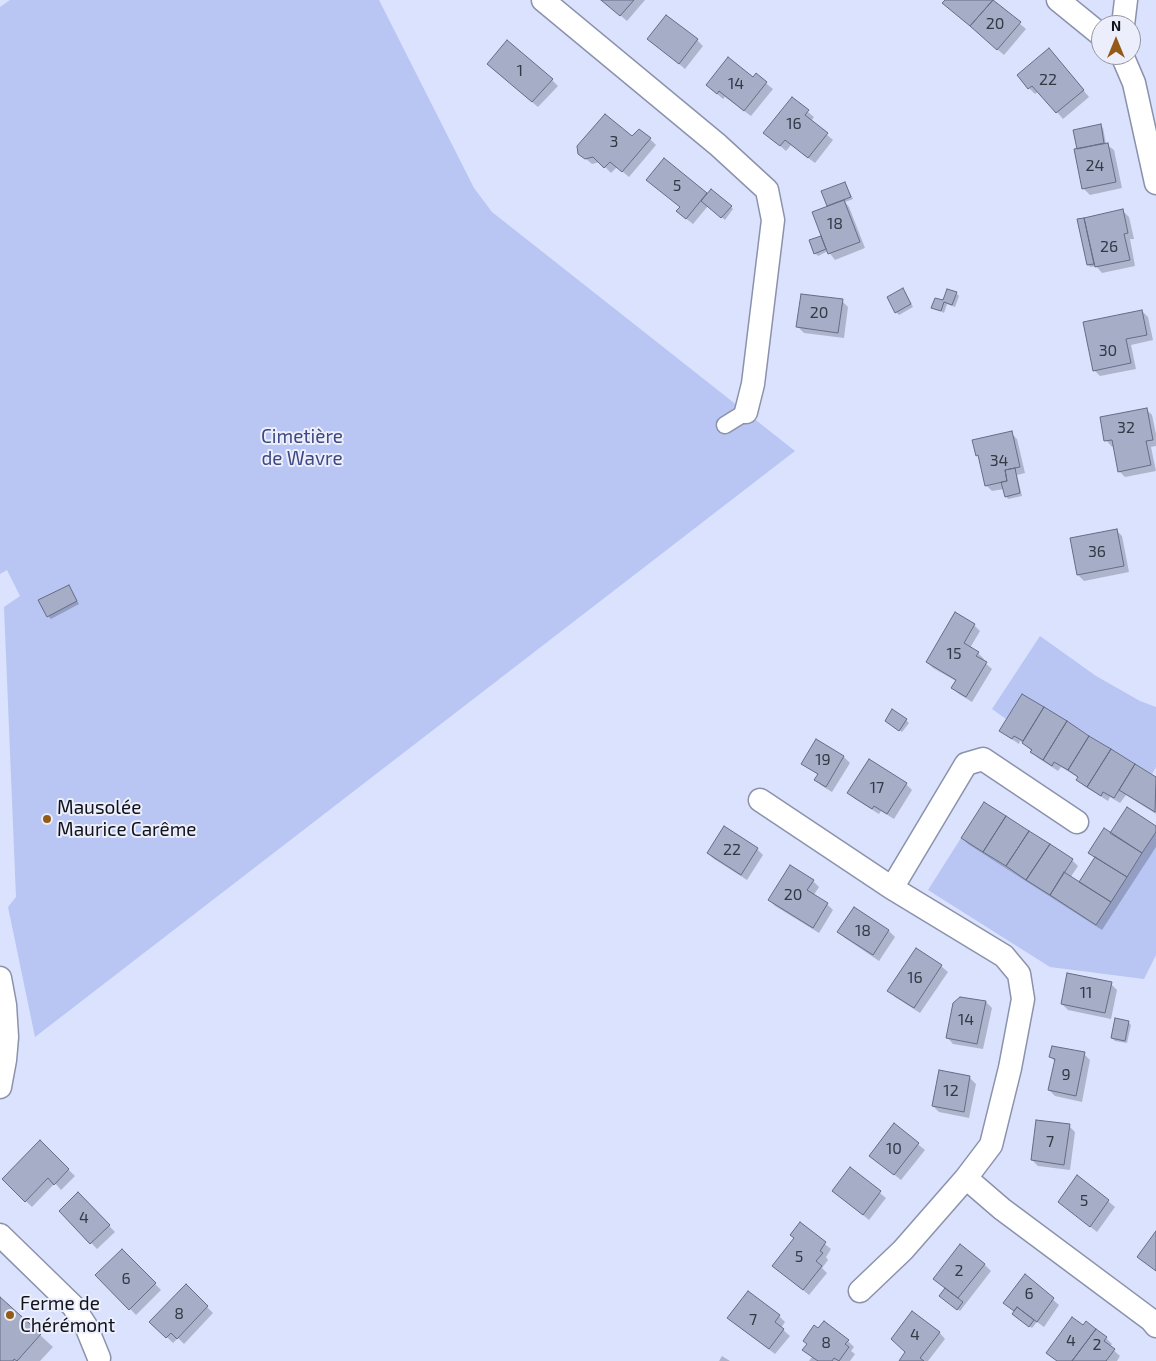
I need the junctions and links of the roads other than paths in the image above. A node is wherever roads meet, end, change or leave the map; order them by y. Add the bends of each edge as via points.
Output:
1 (543, 0) edge
2 (1058, 0) edge
3 (1126, 0) edge
4 (1124, 15) edge
5 (1091, 26) edge
6 (1126, 65) edge
7 (1156, 183) edge
8 (746, 412) joint
9 (725, 425) dead end
10 (760, 800) dead end
11 (1077, 822) dead end
12 (892, 888) junction
13 (0, 978) edge
14 (0, 1087) edge
15 (966, 1178) junction
16 (0, 1235) edge
17 (860, 1291) dead end
18 (1156, 1326) edge
19 (99, 1358) dead end

1 - 8 street via 718,145 767,190 773,220 753,384
2 - 5 street
3 - 4 street
6 - 7 street via 1134,83
8 - 9 street
10 - 12 street
11 - 12 street via 983,759 966,764
12 - 15 street via 1004,956 1019,974 1023,999 991,1145
13 - 14 street via 7,1037
15 - 17 street via 903,1250
15 - 18 street
16 - 19 street via 73,1306 86,1326

